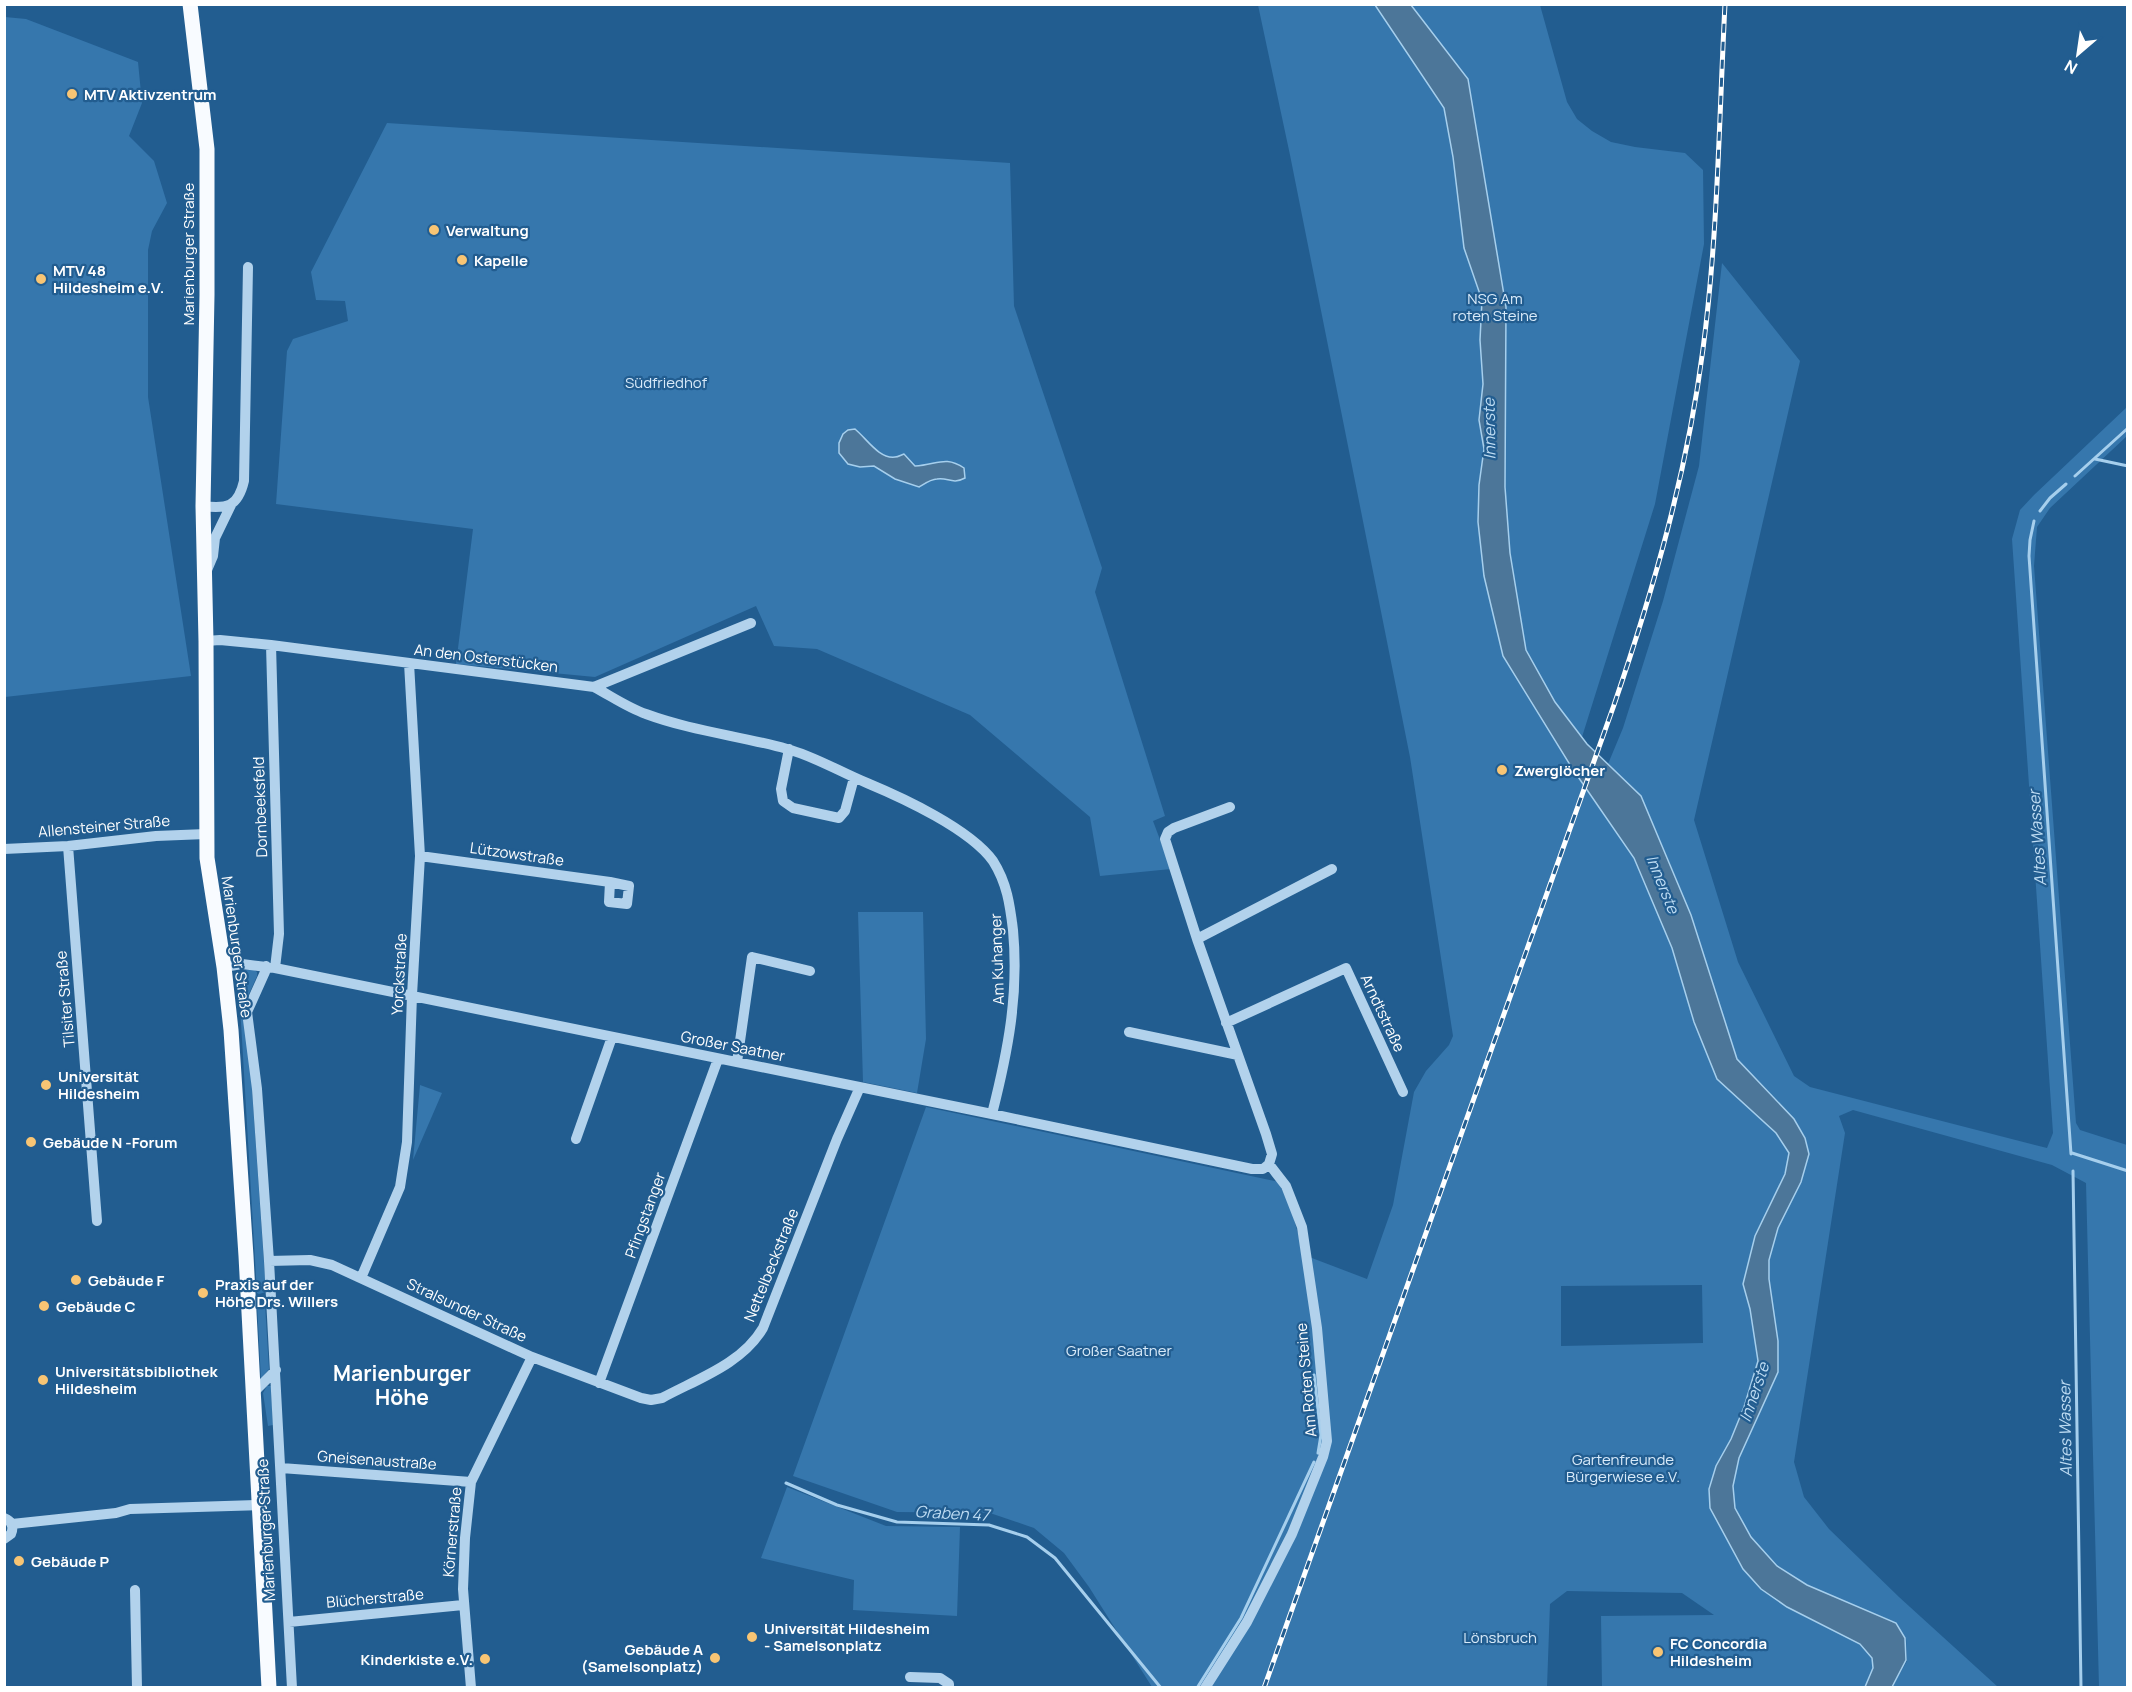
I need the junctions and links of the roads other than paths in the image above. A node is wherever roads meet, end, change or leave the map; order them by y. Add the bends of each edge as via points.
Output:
1 (190, 4) edge
2 (248, 267) dead end
3 (232, 503) junction
4 (203, 506) junction
5 (204, 576) junction
6 (751, 623) dead end
7 (206, 641) junction
8 (271, 645) junction
9 (409, 663) junction
10 (594, 687) junction
11 (789, 749) junction
12 (854, 778) junction
13 (1230, 807) dead end
14 (206, 834) junction
15 (68, 846) junction
16 (4, 849) edge
17 (420, 856) junction
18 (1332, 869) dead end
19 (610, 882) dead end
20 (1197, 939) junction
21 (224, 967) junction
22 (270, 967) junction
23 (810, 971) dead end
24 (412, 995) junction
25 (1226, 1023) junction
26 (1129, 1032) dead end
27 (612, 1038) junction
28 (1238, 1055) junction
29 (718, 1059) junction
30 (737, 1062) junction
31 (860, 1087) junction
32 (1403, 1092) dead end
33 (992, 1114) junction
34 (576, 1139) dead end
35 (1269, 1164) junction
36 (97, 1221) dead end
37 (269, 1261) junction
38 (361, 1278) junction
39 (532, 1357) junction
40 (276, 1370) junction
41 (599, 1383) junction
42 (254, 1393) junction
43 (651, 1400) joint
44 (280, 1468) junction
45 (471, 1482) junction
46 (260, 1504) junction
47 (8, 1521) edge
48 (4, 1539) edge
49 (135, 1590) dead end
50 (463, 1605) junction
51 (289, 1622) junction
52 (910, 1677) dead end
53 (137, 1688) edge
54 (269, 1688) edge
55 (292, 1688) edge
56 (471, 1688) edge
57 (949, 1688) edge
58 (1204, 1688) edge

1 - 4 main road, Marienburger Straße via 207,149
2 - 3 street via 244,477
3 - 4 street via 219,508
3 - 5 street via 215,538 213,556
4 - 5 main road, Marienburger Straße
5 - 7 main road, Marienburger Straße
6 - 10 street, An den Osterstücken
7 - 8 street, An den Osterstücken
7 - 14 main road, Marienburger Straße
8 - 9 street, An den Osterstücken
8 - 22 street, Dornbeeksfeld via 279,934
9 - 10 street, An den Osterstücken
9 - 17 street, Yorckstraße
10 - 11 street, Am Kuhanger via 645,714
11 - 12 street, Am Kuhanger
11 - 12 street via 781,789 783,801 793,808 839,818 845,811
12 - 33 street, Am Kuhanger via 898,796 978,844 1004,880 1015,953 1014,1004
13 - 20 street, Am Roten Steine via 1174,828 1165,839
14 - 15 street, Allensteiner Straße
14 - 21 main road, Marienburger Straße
15 - 16 street, Allensteiner Straße
15 - 36 street, Tilsiter Straße
17 - 19 street, Lützowstraße
17 - 24 street, Yorckstraße
18 - 20 street
20 - 25 street, Am Roten Steine
21 - 22 street, Großer Saatner
21 - 42 main road, Marienburger Straße
22 - 24 street, Großer Saatner
22 - 37 street, Marienburger Straße via 247,1012
23 - 30 street via 752,957
24 - 27 street, Großer Saatner
24 - 38 street, Yorckstraße via 407,1142 401,1179
25 - 28 street, Am Roten Steine
25 - 32 street, Arndtstraße via 1346,968
26 - 28 street
27 - 29 street, Großer Saatner
27 - 34 street
28 - 35 street, Am Roten Steine via 1272,1154
29 - 30 street, Großer Saatner
29 - 41 street, Pfingstanger
30 - 31 street, Großer Saatner
31 - 33 street, Großer Saatner
31 - 43 street, Nettelbeckstraße via 757,1339 738,1357 662,1398
33 - 35 street, Großer Saatner via 1252,1169 1263,1169
35 - 58 street, Am Roten Steine via 1286,1186 1302,1227 1317,1328 1327,1441 1292,1534 1247,1622
37 - 38 street, Stralsunder Straße via 310,1260
37 - 40 street, Marienburger Straße
38 - 39 street, Stralsunder Straße
39 - 41 street, Stralsunder Straße
39 - 45 street, Körnerstraße
40 - 42 street
40 - 44 street, Marienburger Straße
41 - 43 street, Stralsunder Straße
42 - 46 main road, Marienburger Straße
44 - 45 street, Gneisenaustraße
44 - 51 street, Marienburger Straße
45 - 50 street, Körnerstraße
46 - 47 street via 122,1510
46 - 54 main road, Marienburger Straße
47 - 48 street via 11,1534
49 - 53 street
50 - 51 street, Blücherstraße
50 - 56 street, Körnerstraße
51 - 55 street, Marienburger Straße
52 - 57 street via 940,1678

